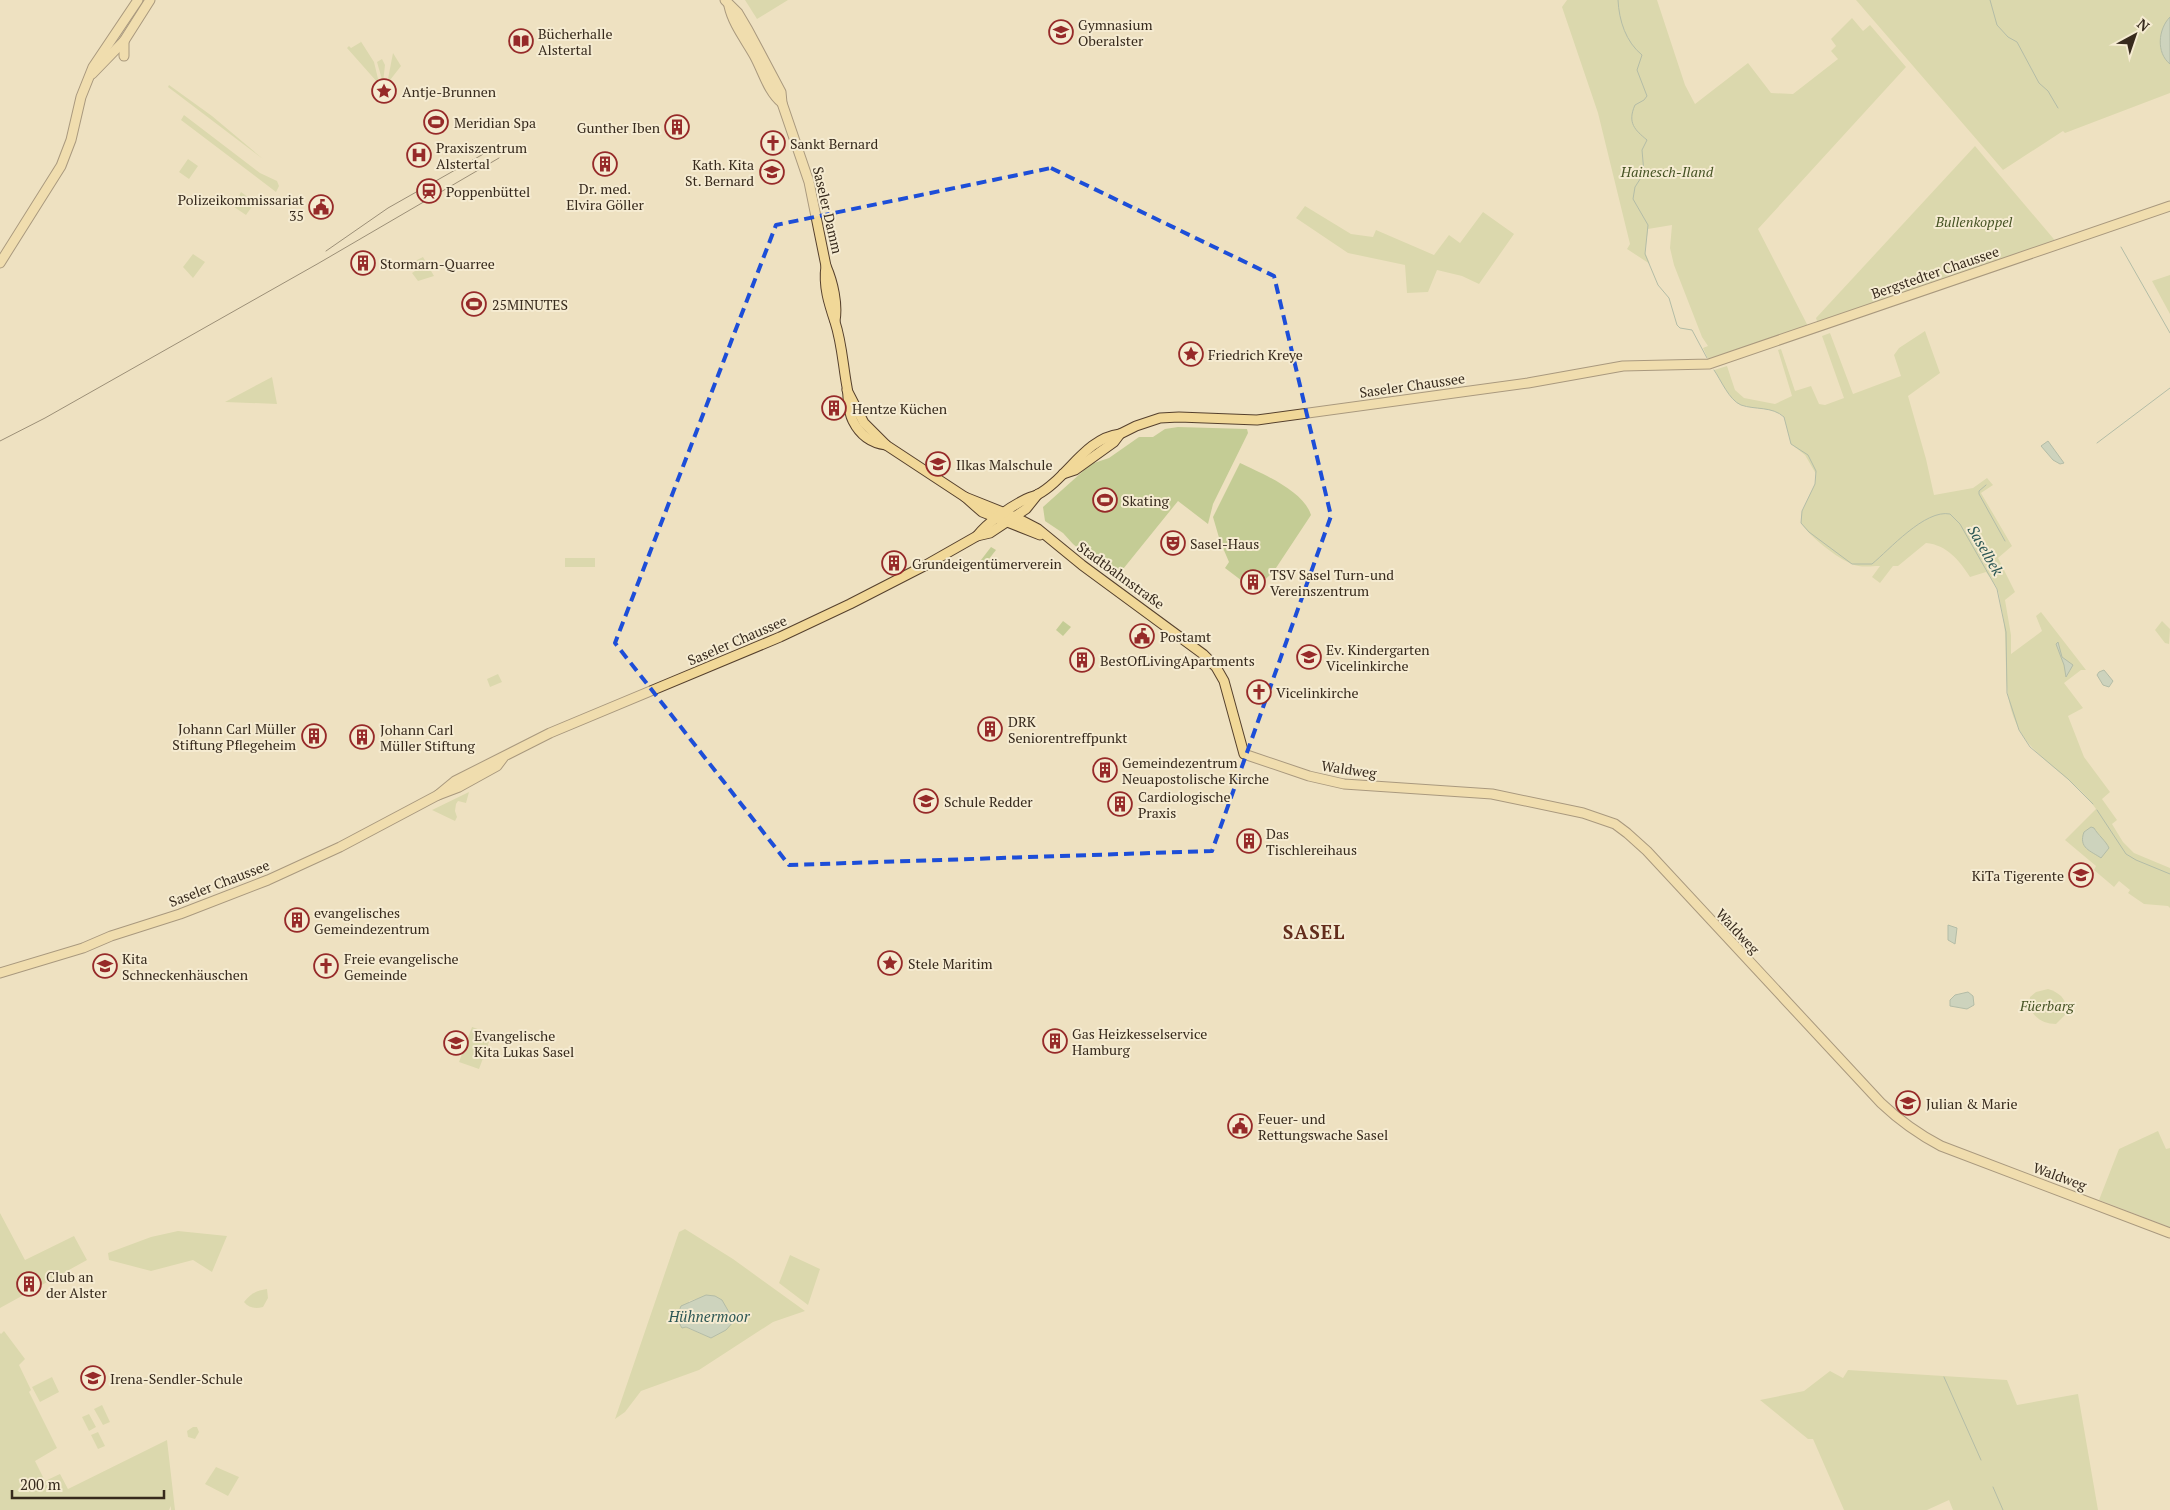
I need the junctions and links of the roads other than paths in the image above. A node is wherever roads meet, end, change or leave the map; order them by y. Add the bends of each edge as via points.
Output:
1 (138, 0) edge
2 (150, 0) edge
3 (727, 3) edge
4 (124, 41) junction
5 (124, 56) dead end
6 (90, 76) junction
7 (782, 103) junction
8 (2170, 206) edge
9 (0, 263) edge
10 (1709, 364) joint
11 (860, 425) joint
12 (1038, 494) junction
13 (965, 497) junction
14 (1031, 504) junction
15 (1006, 512) junction
16 (1015, 516) junction
17 (996, 518) junction
18 (1006, 523) junction
19 (1038, 528) junction
20 (977, 536) junction
21 (1054, 542) junction
22 (1244, 754) joint
23 (0, 973) edge
24 (2170, 1233) edge

1 - 6 main road
2 - 4 main road
3 - 7 main road, Saseler Damm via 774,95
3 - 7 main road, Saseler Damm via 738,13 760,50 781,92
4 - 5 main road
4 - 6 main road
6 - 9 main road via 61,166
7 - 11 main road, Saseler Damm via 809,182 831,277 849,412
8 - 10 main road, Bergstedter Chaussee
10 - 12 main road, Saseler Chaussee via 1617,367 1528,383 1257,420 1160,418 1120,434 1114,442 1075,470 1062,474
11 - 13 main road, Stadtbahnstraße via 869,440 886,445
12 - 14 main road, Saseler Chaussee
12 - 15 main road, Saseler Chaussee
13 - 15 main road, Stadtbahnstraße
13 - 17 main road, Stadtbahnstraße via 982,512
14 - 16 main road, Saseler Chaussee
14 - 19 main road via 1030,513
15 - 16 main road, Stadtbahnstraße
15 - 17 main road, Saseler Chaussee
16 - 18 main road, Saseler Chaussee
16 - 19 main road, Stadtbahnstraße
17 - 18 main road, Stadtbahnstraße
17 - 20 main road, Saseler Chaussee
18 - 20 main road, Saseler Chaussee
18 - 21 main road, Stadtbahnstraße
19 - 21 main road, Stadtbahnstraße
20 - 23 main road, Saseler Chaussee via 813,622 494,760 455,781 438,795 340,847 268,880 83,948
21 - 22 main road, Stadtbahnstraße via 1203,654 1224,681
22 - 24 main road, Waldweg via 1328,781 1500,795 1583,813 1615,824 1646,851 1900,1121 1941,1146

